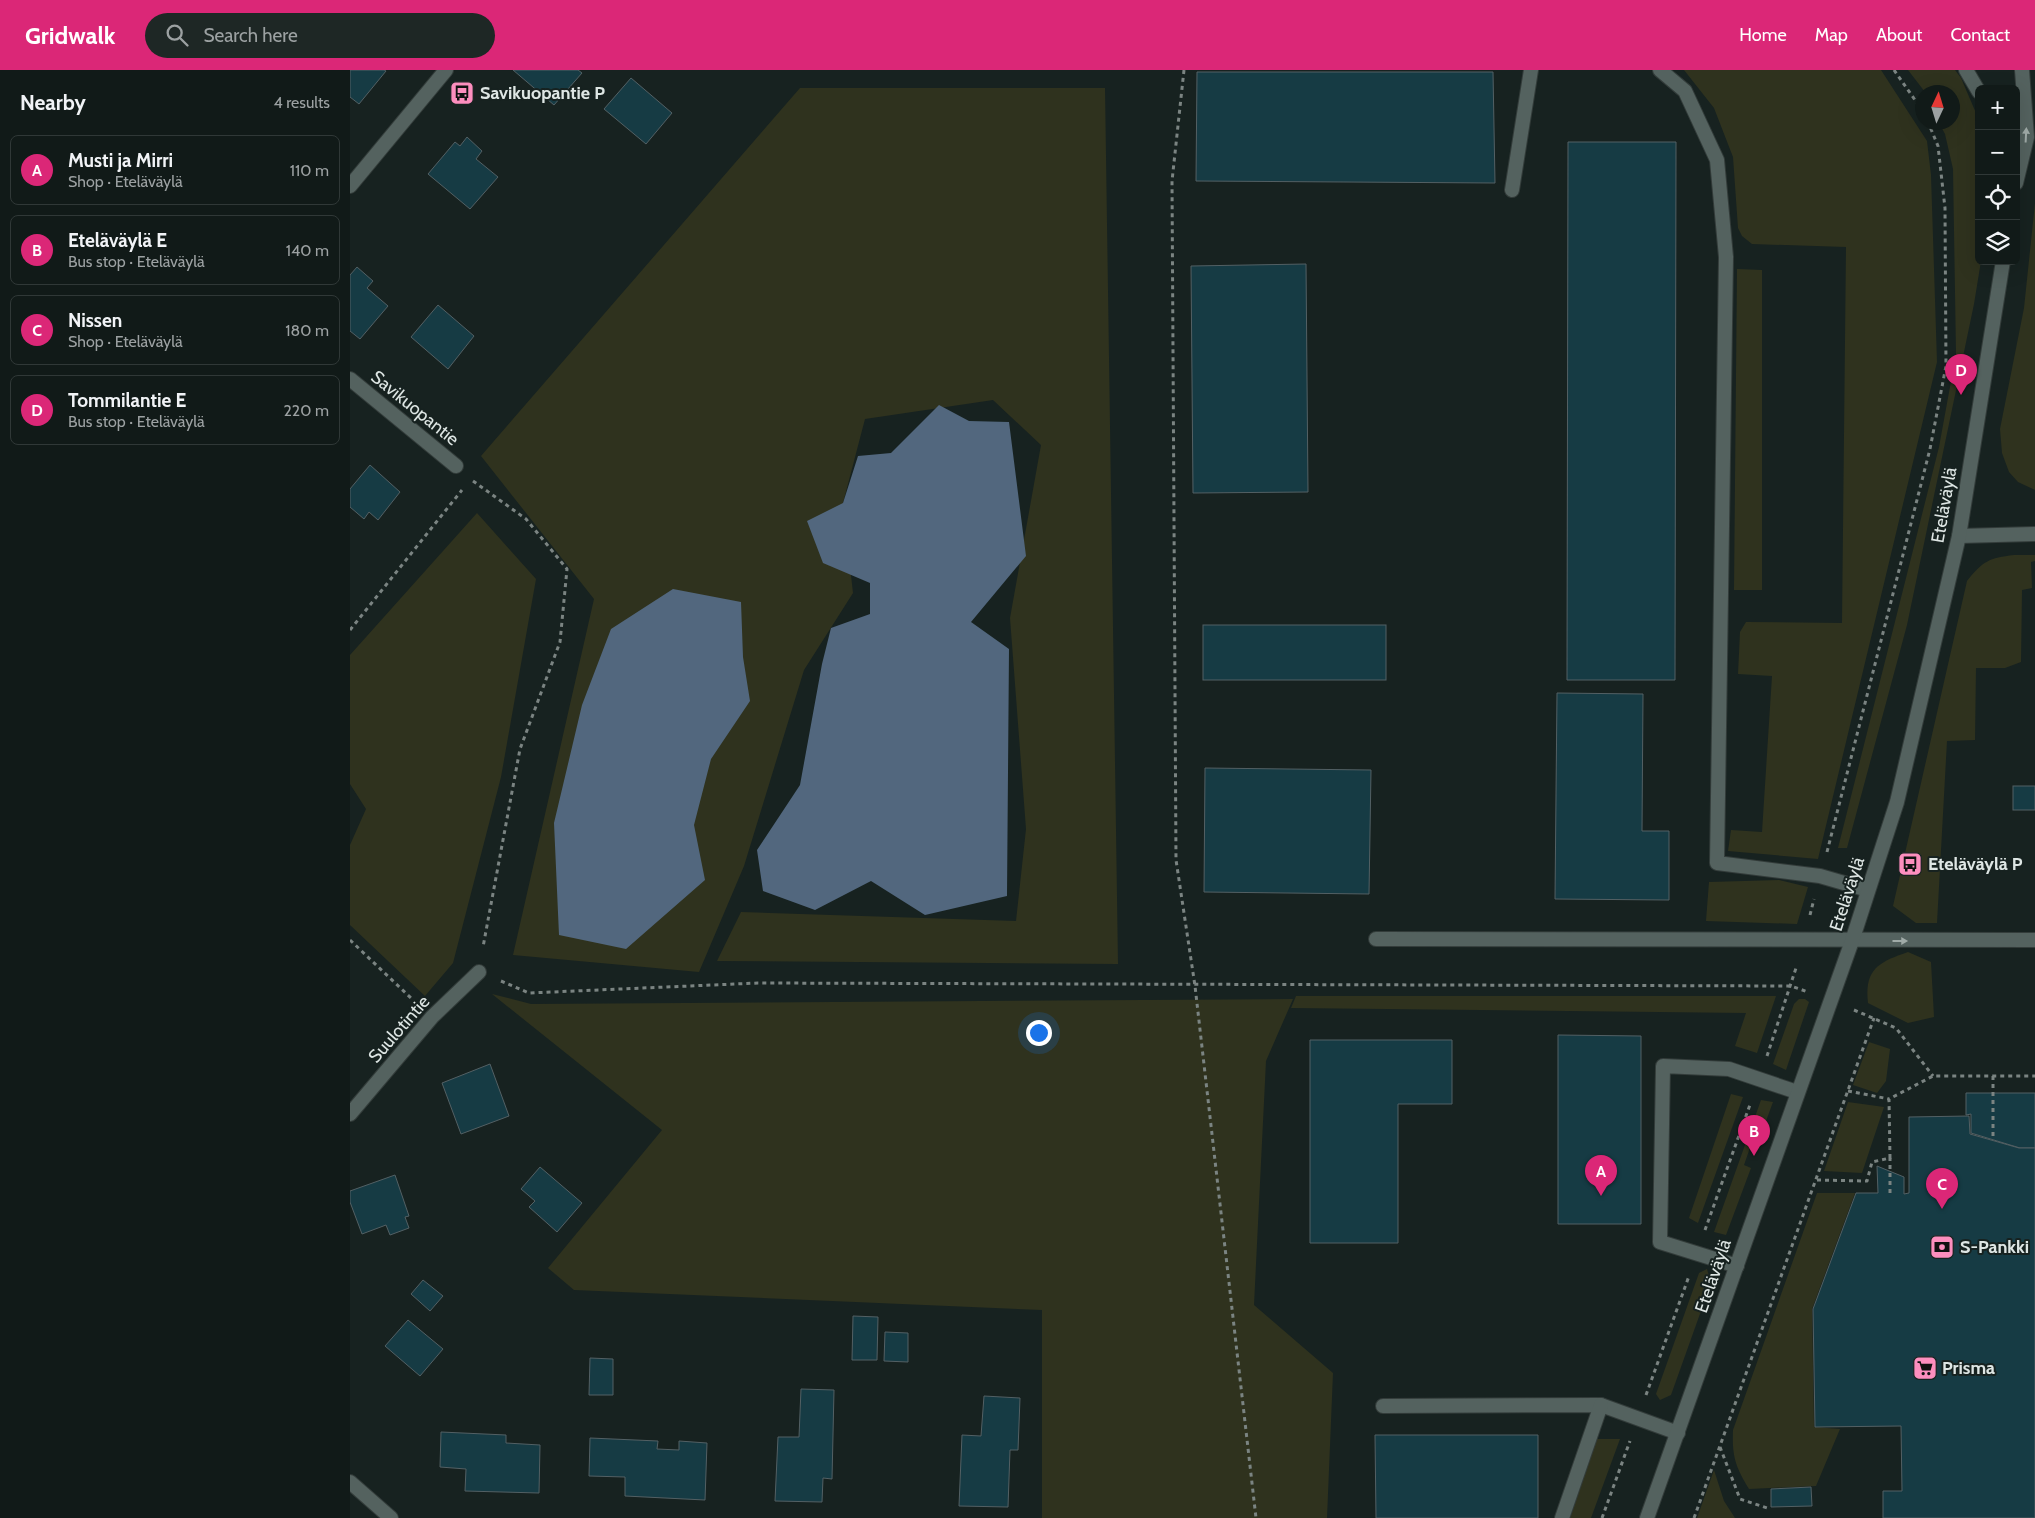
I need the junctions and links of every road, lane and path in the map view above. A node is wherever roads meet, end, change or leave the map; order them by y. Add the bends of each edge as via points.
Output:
1 (446, 70) edge
2 (1184, 70) edge
3 (1531, 70) edge
4 (1660, 70) edge
5 (1894, 70) edge
6 (1966, 70) edge
7 (2022, 70) edge
8 (1975, 85) edge
9 (1915, 100) edge
10 (1931, 130) edge
11 (2018, 175) edge
12 (350, 186) edge
13 (1512, 190) dead end
14 (2002, 265) edge
15 (350, 379) edge
16 (456, 466) dead end
17 (2035, 534) edge
18 (1959, 536) junction
19 (350, 630) edge
20 (1820, 876) junction
21 (1868, 890) junction
22 (1376, 939) dead end
23 (350, 940) edge
24 (2035, 940) edge
25 (1803, 941) junction
26 (1852, 941) junction
27 (479, 972) junction
28 (1195, 986) junction
29 (1791, 986) junction
30 (1830, 1000) junction
31 (432, 1017) junction
32 (1874, 1018) junction
33 (1933, 1076) junction
34 (1993, 1076) junction
35 (2035, 1076) edge
36 (1759, 1079) junction
37 (1848, 1091) junction
38 (1797, 1092) junction
39 (1890, 1099) junction
40 (350, 1114) edge
41 (1993, 1140) dead end
42 (1890, 1158) junction
43 (1817, 1180) junction
44 (1890, 1193) dead end
45 (1697, 1254) junction
46 (1737, 1266) junction
47 (1601, 1405) junction
48 (1383, 1406) dead end
49 (1638, 1419) junction
50 (1678, 1433) junction
51 (1720, 1446) junction
52 (350, 1482) edge
53 (1766, 1508) dead end
54 (391, 1518) edge
55 (1256, 1518) edge
56 (1562, 1518) edge
57 (1602, 1518) edge
58 (1647, 1518) edge
59 (1694, 1518) edge

1 - 12 main road
2 - 28 path via 1172,181 1176,860
3 - 13 main road
4 - 20 main road via 1685,91 1717,160 1726,257 1717,863
5 - 9 path
6 - 8 main road
11 -> 7 main road via 2027,137
10 - 20 path via 1938,146 1945,208 1946,366 1930,449
14 - 18 main road, Eteläväylä
15 - 16 main road, Savikuopantie
17 - 18 main road
18 - 21 main road, Eteläväylä via 1897,802
19 - 27 path via 471,479 526,518 567,569 560,642 520,749
20 - 21 main road
20 - 25 path
21 - 26 main road, Eteläväylä
22 - 25 main road
23 - 31 path
26 -> 24 main road
25 - 26 main road
25 - 29 path
26 - 30 main road, Eteläväylä
27 - 28 path via 529,993 758,983
27 - 31 main road, Suulotintie
28 - 29 path
28 - 55 path
29 - 30 path
29 - 36 path
30 - 32 path
30 - 38 main road, Eteläväylä
31 - 40 main road, Suulotintie
32 - 33 path via 1896,1028
32 - 37 path
33 - 34 path
33 - 39 path
34 - 35 path
34 - 41 path
36 - 38 main road
36 - 45 path
36 - 45 main road via 1729,1069 1663,1066 1660,1242
37 - 39 path
37 - 43 path
38 - 46 main road, Eteläväylä
39 - 42 path
42 - 43 path via 1872,1162 1866,1181
42 - 44 path
43 - 51 path
45 - 46 main road
45 - 49 path
46 - 50 main road, Eteläväylä
47 - 48 main road
47 - 49 main road
47 - 56 main road
49 - 50 main road
49 - 57 path
50 - 58 main road, Eteläväylä
51 - 53 path via 1740,1499
51 - 59 path
52 - 54 main road

